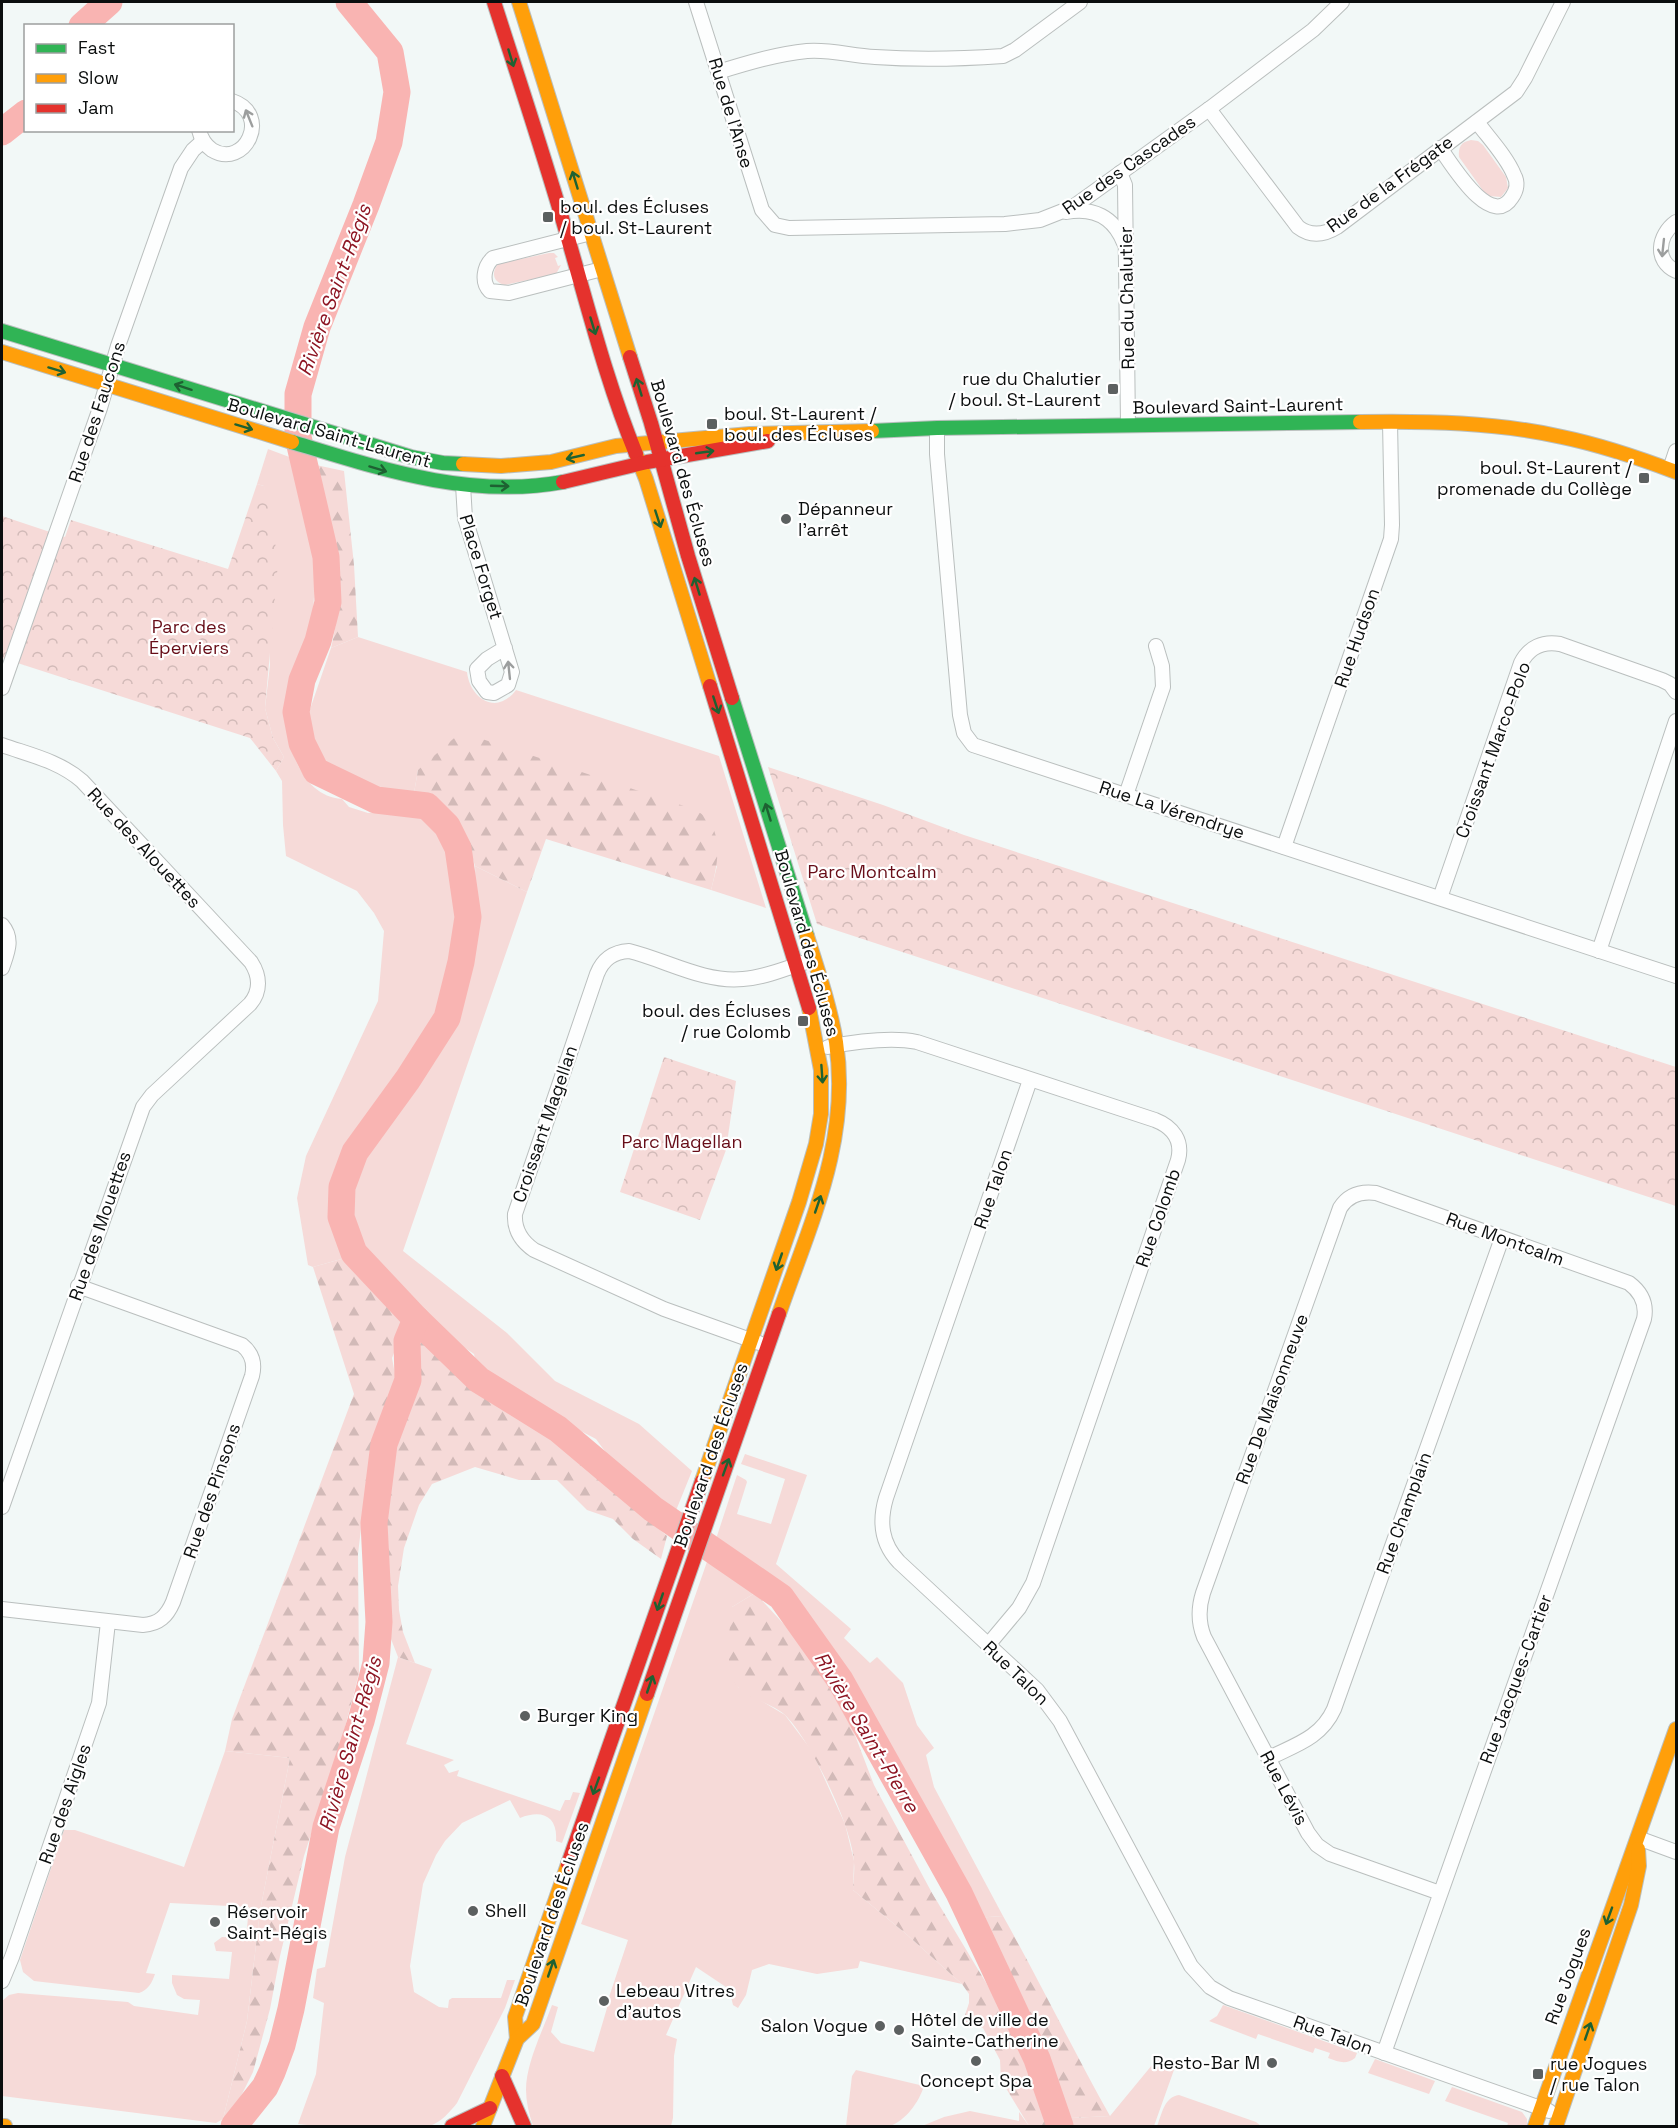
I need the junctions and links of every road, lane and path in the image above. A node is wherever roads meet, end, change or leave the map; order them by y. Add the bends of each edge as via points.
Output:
1 (494, 2) edge
2 (519, 2) edge
3 (696, 2) edge
4 (1080, 2) edge
5 (1342, 2) edge
6 (1563, 2) edge
7 (718, 72) junction
8 (234, 102) edge
9 (1209, 109) junction
10 (1477, 122) junction
11 (201, 136) edge
12 (1440, 148) junction
13 (1120, 173) junction
14 (1064, 213) junction
15 (771, 221) joint
16 (1677, 222) edge
17 (591, 233) junction
18 (568, 239) junction
19 (1126, 251) junction
20 (602, 269) junction
21 (1677, 271) edge
22 (578, 276) junction
23 (2, 331) edge
24 (2, 352) edge
25 (112, 364) junction
26 (106, 385) junction
27 (1390, 422) junction
28 (1128, 425) junction
29 (937, 428) junction
30 (794, 435) junction
31 (656, 443) junction
32 (632, 445) junction
33 (1677, 451) edge
34 (660, 460) junction
35 (639, 464) junction
36 (1673, 471) edge
37 (463, 485) junction
38 (1156, 646) dead end
39 (505, 648) dead end
40 (2, 688) edge
41 (1677, 692) edge
42 (1677, 721) edge
43 (2, 745) edge
44 (1126, 795) junction
45 (1284, 847) junction
46 (1440, 898) junction
47 (4, 929) edge
48 (1599, 951) junction
49 (814, 960) junction
50 (797, 965) junction
51 (2, 968) edge
52 (1677, 976) edge
53 (258, 983) joint
54 (837, 1045) junction
55 (819, 1048) junction
56 (1030, 1080) junction
57 (1355, 1194) joint
58 (1502, 1239) junction
59 (78, 1286) junction
60 (1644, 1303) joint
61 (751, 1340) junction
62 (768, 1347) junction
63 (2, 1507) edge
64 (2, 1609) edge
65 (1199, 1610) joint
66 (108, 1622) junction
67 (988, 1645) junction
68 (1677, 1729) edge
69 (1269, 1758) junction
70 (1638, 1838) junction
71 (1677, 1852) edge
72 (1440, 1893) junction
73 (2, 1981) edge
74 (517, 2038) junction
75 (1384, 2053) junction
76 (502, 2076) junction
77 (490, 2108) junction
78 (1540, 2108) junction
79 (1558, 2121) edge
80 (452, 2127) edge
81 (483, 2127) edge
82 (524, 2127) edge
83 (1535, 2127) edge

1 -> 18 main road, Boulevard des Écluses
17 -> 2 main road, Boulevard des Écluses
3 - 7 street, Rue de l'Anse
4 - 7 street via 1003,56 887,58 808,51
5 - 9 street, Rue des Cascades via 1313,30
6 - 10 street, Rue de la Frégate via 1518,89
7 - 15 street, Rue de l'Anse via 760,204
11 -> 8 street, Rue des Faucons via 209,148 226,154 249,141 250,114
9 - 12 street, Rue de la Frégate via 1294,222 1309,233 1323,234 1337,227
9 - 13 street, Rue des Cascades
10 - 12 street, Rue de la Frégate
10 - 12 street via 1515,176 1516,189 1509,201 1498,206 1482,202
11 - 25 street, Rue des Faucons via 181,168
13 - 14 street, Rue des Cascades
13 - 19 street, Rue du Chalutier via 1125,185
14 - 15 street, Rue des Cascades via 1005,224 789,228
14 - 19 street via 1088,211 1108,219 1119,232
16 -> 21 street via 1664,238 1661,255 1666,266
17 - 18 street
17 - 20 main road, Boulevard des Écluses
18 - 22 main road, Boulevard des Écluses
18 - 22 street via 493,258 486,269 485,284 498,294
19 - 28 street, Rue du Chalutier
20 - 22 street
31 -> 20 main road, Boulevard des Écluses
22 -> 32 main road, Boulevard des Écluses
23 - 25 main road, Boulevard Saint-Laurent
24 -> 26 main road, Boulevard Saint-Laurent
25 - 26 street, Rue des Faucons
32 -> 25 main road, Boulevard Saint-Laurent via 537,465 480,466 418,458
26 -> 37 main road, Boulevard Saint-Laurent via 420,480
26 - 40 street, Rue des Faucons
27 - 28 main road, Boulevard Saint-Laurent
27 - 36 main road, Boulevard Saint-Laurent via 1463,423 1525,430 1584,442
27 - 45 street, Rue Hudson via 1391,539
28 - 29 main road, Boulevard Saint-Laurent
29 - 30 main road, Boulevard Saint-Laurent
29 - 44 street, Rue La Vérendrye via 964,733 979,748
30 - 31 main road, Boulevard Saint-Laurent via 740,434
34 -> 30 main road, Boulevard Saint-Laurent
31 - 32 main road, Boulevard Saint-Laurent
31 - 34 main road, Boulevard des Écluses
32 - 35 main road, Boulevard des Écluses
33 - 36 street
34 - 35 main road, Boulevard Saint-Laurent
49 -> 34 main road, Boulevard des Écluses
37 -> 35 main road, Boulevard Saint-Laurent via 546,485
35 -> 50 main road, Boulevard des Écluses
37 - 39 street, Place Forget via 465,518
38 - 44 street via 1163,687
41 - 46 street, Croissant Marco-Polo via 1662,680 1560,644 1544,643 1530,651 1521,663
42 - 48 street
43 - 53 street, Rue des Alouettes via 55,763 82,781 251,962
44 - 45 street, Rue La Vérendrye
45 - 46 street, Rue La Vérendrye
46 - 48 street, Rue La Vérendrye
47 - 51 street via 9,945
48 - 52 street, Rue La Vérendrye
49 - 50 street, Croissant Magellan
49 - 54 main road, Boulevard des Écluses
50 - 55 main road, Boulevard des Écluses
50 - 61 street, Croissant Magellan via 728,980 629,951 607,959 597,974 515,1214 517,1231 534,1250 664,1309
53 - 59 street, Rue des Mouettes via 250,1004 143,1107
54 - 55 street, Rue Colomb
54 - 56 street, Rue Colomb via 910,1041
62 -> 54 main road, Boulevard des Écluses via 835,1146 840,1100
55 -> 61 main road, Boulevard des Écluses via 822,1103 815,1150
56 - 67 street, Rue Talon via 886,1498 882,1520 884,1539 894,1556
56 - 67 street, Rue Colomb via 1161,1122 1177,1138 1179,1155 1033,1583 1019,1608
57 - 58 street, Rue Montcalm via 1376,1193
57 - 65 street, Rue De Maisonneuve via 1340,1208
58 - 60 street, Rue Montcalm via 1629,1283
58 - 69 street, Rue Champlain via 1330,1717 1321,1730
59 - 63 street, Rue des Mouettes
59 - 66 street, Rue des Pinsons via 235,1342 246,1349 253,1366 168,1613 153,1624
60 - 72 street, Rue Jacques-Cartier via 1644,1319
61 - 62 street, Croissant Magellan
61 -> 74 main road, Boulevard des Écluses via 515,2017
74 -> 62 main road, Boulevard des Écluses via 533,2024
64 - 66 street
65 - 69 street, Rue Lévis via 1204,1637
66 - 73 street, Rue des Aigles via 98,1707
67 - 75 street, Rue Talon via 1036,1690 1060,1721 1154,1899 1202,1980 1229,1998
68 - 70 main road, Rue Jogues
69 - 72 street, Rue Lévis via 1317,1845 1329,1854
70 - 71 street
70 -> 78 main road, Rue Jogues
79 -> 70 main road, Rue Jogues via 1631,1905 1639,1866
72 - 75 street, Rue Jacques-Cartier
74 - 76 main road
75 - 78 street, Rue Talon
76 - 77 main road
76 - 82 main road
77 - 80 main road
77 - 81 main road
78 - 79 street, Rue Talon
78 - 83 main road, Rue Jogues

